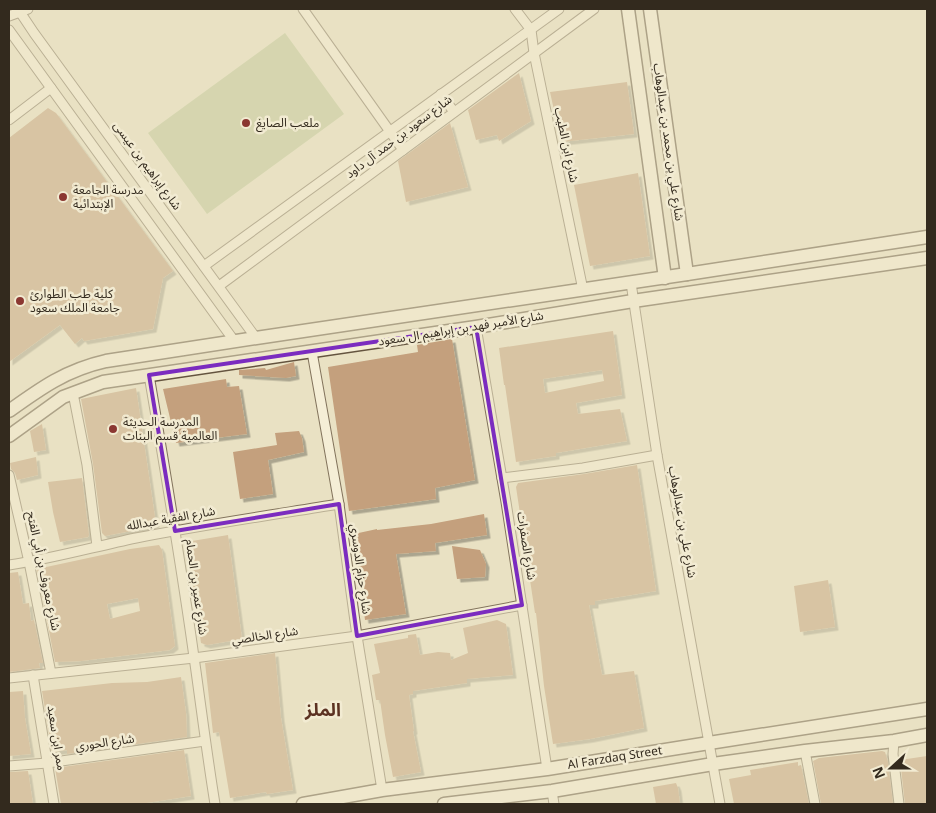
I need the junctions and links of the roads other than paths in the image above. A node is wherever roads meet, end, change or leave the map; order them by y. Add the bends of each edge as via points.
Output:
1 (303, 9) edge
2 (515, 9) edge
3 (559, 9) edge
4 (594, 9) edge
5 (628, 9) edge
6 (650, 9) edge
7 (22, 10) edge
8 (9, 16) edge
9 (9, 30) edge
10 (531, 30) junction
11 (534, 53) junction
12 (51, 88) junction
13 (441, 94) junction
14 (454, 112) junction
15 (9, 120) edge
16 (390, 131) junction
17 (403, 150) junction
18 (927, 237) edge
19 (927, 258) edge
20 (204, 266) junction
21 (687, 274) junction
22 (665, 278) junction
23 (631, 283) junction
24 (219, 286) junction
25 (583, 290) junction
26 (633, 301) junction
27 (476, 328) junction
28 (256, 338) junction
29 (235, 342) junction
30 (312, 352) junction
31 (149, 375) junction
32 (74, 393) junction
33 (9, 411) edge
34 (9, 436) edge
35 (657, 455) junction
36 (9, 475) edge
37 (502, 478) junction
38 (339, 504) junction
39 (175, 531) junction
40 (97, 546) junction
41 (29, 562) junction
42 (9, 565) edge
43 (522, 606) junction
44 (356, 636) junction
45 (194, 658) junction
46 (51, 673) junction
47 (33, 675) junction
48 (9, 678) edge
49 (927, 709) edge
50 (927, 735) edge
51 (205, 741) junction
52 (894, 741) junction
53 (709, 742) junction
54 (805, 751) junction
55 (47, 763) junction
56 (713, 764) junction
57 (9, 766) edge
58 (547, 769) junction
59 (382, 790) junction
60 (553, 798) edge
61 (54, 804) edge
62 (214, 804) edge
63 (303, 804) edge
64 (444, 804) edge
65 (720, 804) edge
66 (815, 804) edge
67 (899, 804) edge

1 - 16 street
2 - 10 street, شارع ابن الطيب
3 - 10 street
4 - 11 street, شارع سعود بن حمد آل داود
5 - 22 main road
6 - 21 main road, شارع علي بن محمد بن عبدالوهاب
7 - 8 street
7 - 20 street, شارع إبراهيم بن عيسى
9 - 12 street
10 - 11 street, شارع ابن الطيب
10 - 13 street
11 - 14 street, شارع سعود بن حمد آل داود
11 - 25 street, شارع ابن الطيب
12 - 15 street
12 - 29 street
13 - 14 street
13 - 16 street
14 - 17 street, شارع سعود بن حمد آل داود
16 - 17 street
16 - 20 street
17 - 24 street, شارع سعود بن حمد آل داود
18 - 21 main road, شارع الأمير فهد بن إبراهيم ال سعود
19 - 26 main road, شارع الأمير فهد بن إبراهيم ال سعود
20 - 24 street, شارع إبراهيم بن عيسى
21 - 22 main road, شارع الأمير فهد بن إبراهيم ال سعود
22 - 23 main road, شارع الأمير فهد بن إبراهيم ال سعود
23 - 25 main road, شارع الأمير فهد بن إبراهيم ال سعود
23 - 26 street, شارع علي بن عبدالوهاب
24 - 28 street, شارع إبراهيم بن عيسى
25 - 28 main road, شارع الأمير فهد بن إبراهيم ال سعود
26 - 27 main road, شارع الأمير فهد بن إبراهيم ال سعود
26 - 35 street, شارع علي بن عبدالوهاب
27 - 30 main road, شارع الأمير فهد بن إبراهيم ال سعود
27 - 37 street, شارع الصفرات
28 - 29 main road, شارع الأمير فهد بن إبراهيم ال سعود
29 - 33 main road, شارع الأمير فهد بن إبراهيم ال سعود via 89,365 52,382
30 - 31 main road, شارع الأمير فهد بن إبراهيم ال سعود
30 - 38 street, شارع حزام الدوسري
31 - 32 main road, شارع الأمير فهد بن إبراهيم ال سعود via 103,382
31 - 39 street, شارع عمير بن الحمام
32 - 34 main road, شارع الأمير فهد بن إبراهيم ال سعود via 63,397
32 - 40 street
35 - 37 street
35 - 53 street, شارع علي بن عبدالوهاب
36 - 41 street, شارع معروف بن أبي الفتح
37 - 43 street, شارع الصفرات
38 - 39 street, شارع الفقية عبدالله
38 - 44 street, شارع حزام الدوسري
39 - 40 street, شارع الفقية عبدالله
39 - 45 street, شارع عمير بن الحمام
40 - 41 street, شارع الفقية عبدالله
41 - 42 street, شارع الفقية عبدالله
41 - 46 street, شارع معروف بن أبي الفتح
43 - 44 street, شارع الخالصي
43 - 58 street, شارع الصفرات
44 - 45 street, شارع الخالصي
44 - 59 street, شارع حزام الدوسري
45 - 46 street, شارع الخالصي
45 - 51 street, شارع عمير بن الحمام
46 - 47 street, شارع الخالصي
47 - 48 street, شارع الخالصي
47 - 55 street, ممر ابن سعيد
49 - 53 main road, Al Farzdaq Street
50 - 52 main road, Al Farzdaq Street
51 - 55 street, شارع الحوري
51 - 62 street, شارع عمير بن الحمام
52 - 54 main road, Al Farzdaq Street
52 - 67 street
53 - 56 street, شارع علي بن عبدالوهاب
53 - 58 main road, Al Farzdaq Street
54 - 56 main road, Al Farzdaq Street
54 - 66 street
55 - 57 street, شارع الحوري
55 - 61 street, ممر ابن سعيد
56 - 60 main road, Al Farzdaq Street
56 - 65 street
58 - 59 main road, Al Farzdaq Street
59 - 63 main road, Al Farzdaq Street
60 - 64 main road, Al Farzdaq Street

